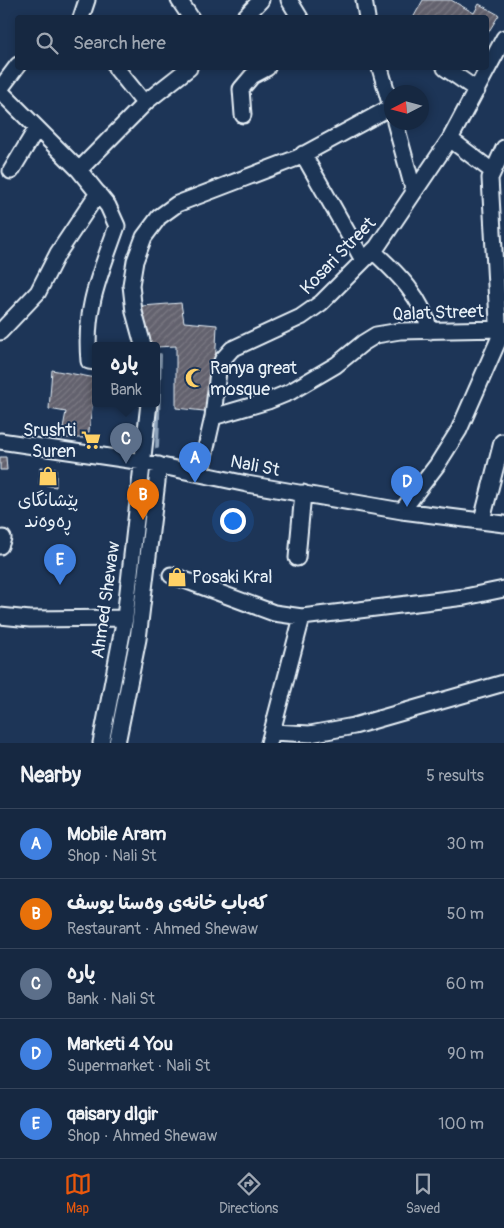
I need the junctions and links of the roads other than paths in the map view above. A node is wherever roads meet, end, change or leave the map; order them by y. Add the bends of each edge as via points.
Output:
1 (87, 0) edge
2 (178, 0) edge
3 (261, 0) edge
4 (289, 0) edge
5 (81, 15) edge
6 (189, 15) edge
7 (247, 15) edge
8 (298, 15) edge
9 (504, 38) edge
10 (498, 63) edge
11 (15, 70) edge
12 (118, 70) edge
13 (186, 70) edge
14 (263, 70) edge
15 (381, 70) edge
16 (448, 70) edge
17 (385, 85) edge
18 (0, 90) edge
19 (477, 90) junction
20 (147, 101) junction
21 (384, 113) edge
22 (243, 115) dead end
23 (38, 128) junction
24 (397, 130) edge
25 (450, 139) junction
26 (503, 151) edge
27 (303, 154) junction
28 (79, 170) junction
29 (11, 171) dead end
30 (492, 171) junction
31 (414, 192) junction
32 (98, 193) junction
33 (368, 256) junction
34 (502, 329) edge
35 (430, 331) junction
36 (0, 332) edge
37 (142, 342) edge
38 (92, 361) edge
39 (149, 407) edge
40 (213, 417) junction
41 (0, 441) edge
42 (502, 442) dead end
43 (143, 462) junction
44 (159, 465) junction
45 (200, 474) junction
46 (302, 493) junction
47 (402, 511) junction
48 (482, 520) junction
49 (504, 524) edge
50 (297, 558) dead end
51 (172, 575) dead end
52 (504, 589) edge
53 (0, 616) edge
54 (302, 617) junction
55 (125, 618) junction
56 (504, 683) edge
57 (270, 738) edge
58 (101, 743) edge
59 (117, 743) edge

1 - 5 street
2 - 6 street
3 - 7 street
4 - 8 street
9 - 10 street, Kosari Street
10 - 19 street, Kosari Street
11 - 18 street
12 - 20 street via 141,99
13 - 20 street
14 - 22 street via 252,76 241,89
15 - 17 street
16 - 19 street
18 - 23 street
19 - 25 street, Kosari Street
20 - 28 street
21 - 27 street
23 - 28 street
23 - 29 street
24 - 31 street
25 - 30 street
25 - 31 street, Kosari Street
26 - 30 street
27 - 33 street
27 - 37 street via 177,204 159,217 144,237 131,285
28 - 32 street
30 - 34 street
31 - 33 street, Kosari Street
32 - 36 street via 58,253 38,292
32 - 38 street via 117,226 89,308 86,335 89,361
33 - 35 street via 417,298
33 - 40 street, Kosari Street via 321,303 301,317 232,349 218,371
34 - 35 street, Qalat Street
34 - 47 street via 459,430
35 - 40 street, Qalat Street via 376,335 336,365 290,392
39 - 43 street, Ahmed Shewaw
40 - 45 street
41 - 43 street, Nali St
42 - 48 street
43 - 44 street, Nali St
43 - 55 street, Ahmed Shewaw
44 - 45 street, Nali St
44 - 59 street, Ahmed Shewaw via 140,630
45 - 46 street, Nali St
46 - 47 street, Nali St
46 - 50 street
47 - 48 street, Nali St
48 - 49 street, Nali St
51 - 54 street via 274,613
52 - 54 street via 465,597
53 - 55 street via 30,619
54 - 57 street
55 - 58 street, Ahmed Shewaw
56 - 57 street via 354,726

